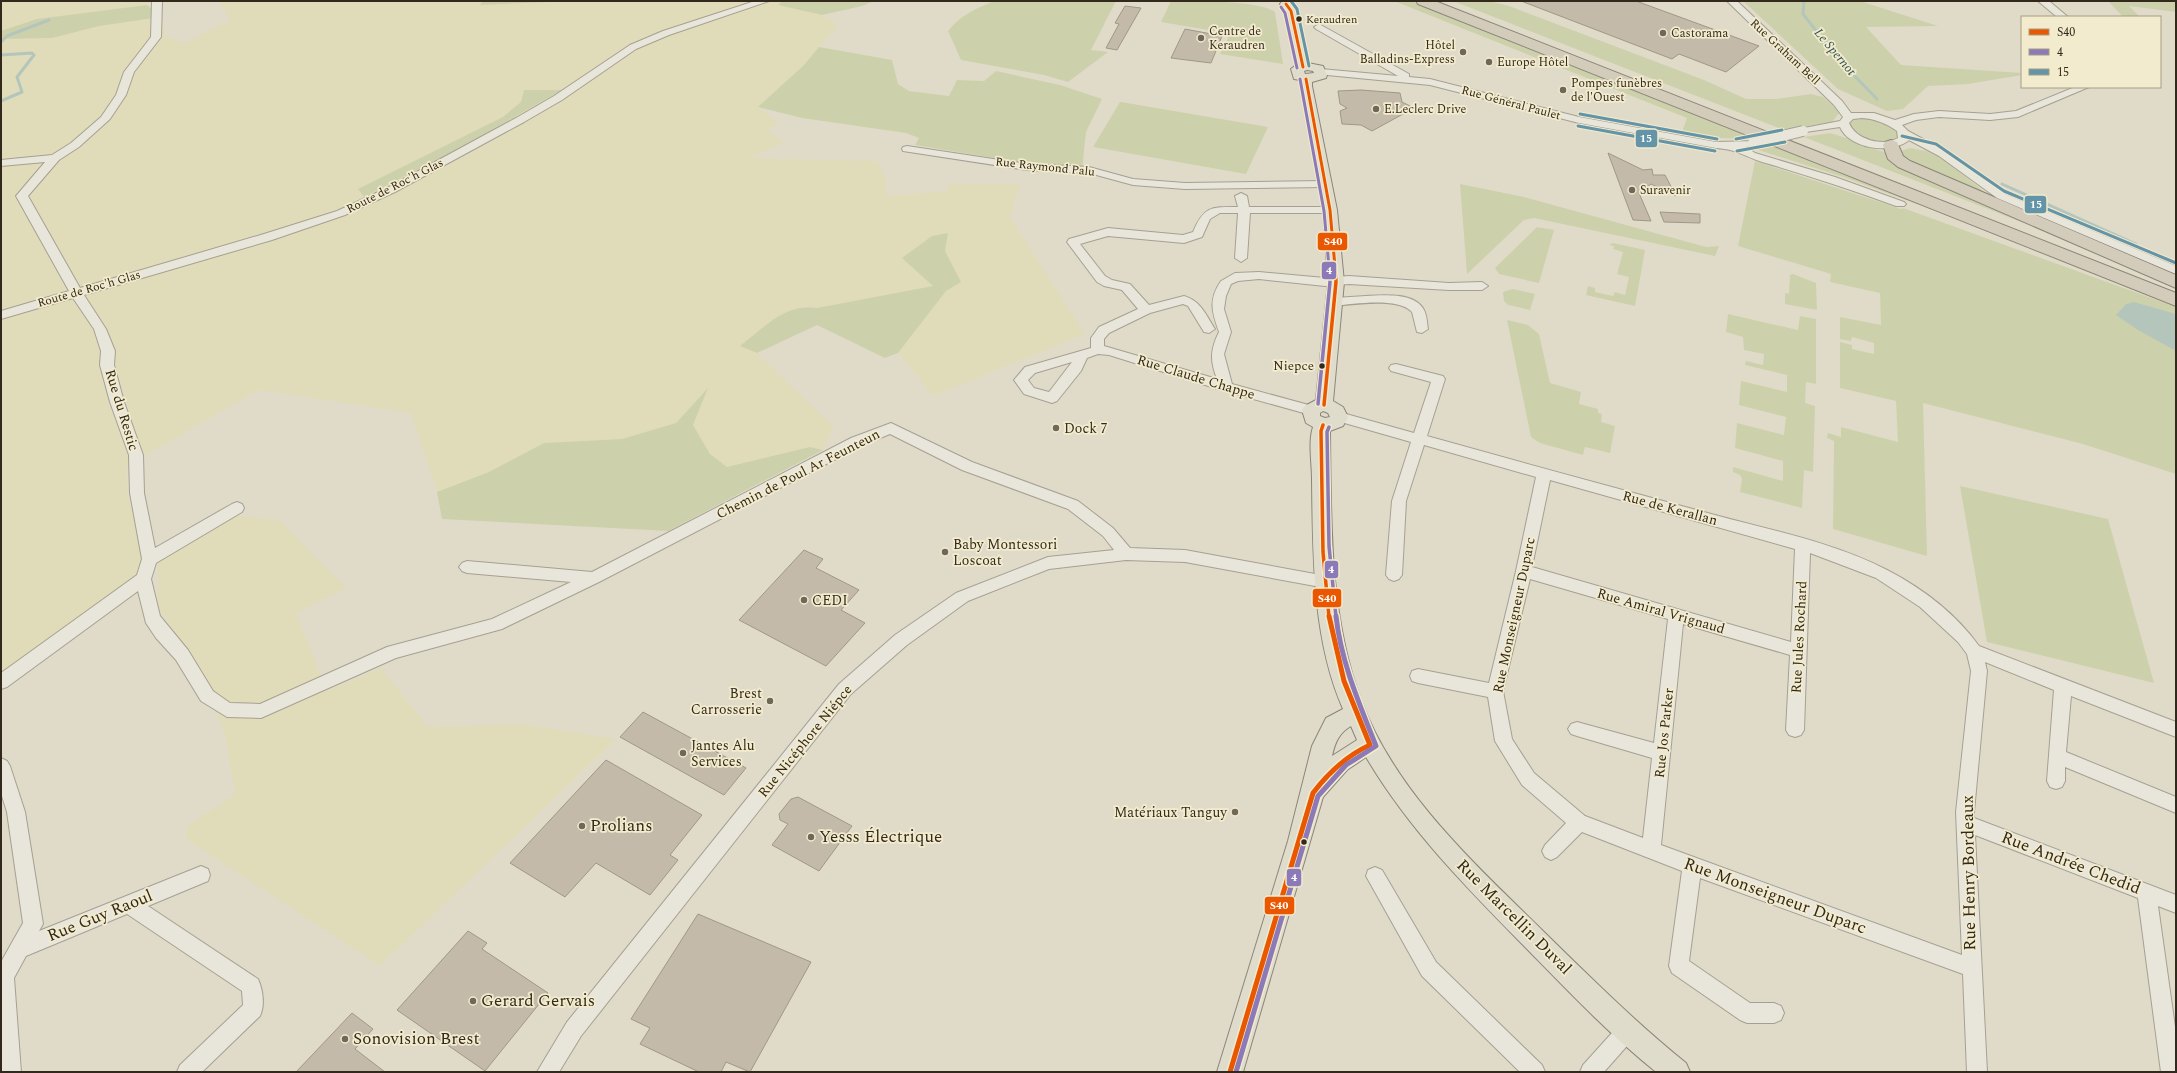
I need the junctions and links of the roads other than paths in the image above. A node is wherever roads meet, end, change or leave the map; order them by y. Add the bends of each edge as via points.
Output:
1 (158, 1) edge
2 (764, 1) edge
3 (1422, 1) edge
4 (1440, 1) edge
5 (1732, 1) edge
6 (2038, 1) edge
7 (2043, 1) edge
8 (1285, 2) edge
9 (2062, 16) edge
10 (1319, 27) dead end
11 (1317, 73) junction
12 (1410, 79) junction
13 (2082, 88) edge
14 (1838, 103) junction
15 (1863, 115) junction
16 (1847, 120) junction
17 (1895, 124) junction
18 (1824, 129) junction
19 (1851, 135) junction
20 (1899, 140) junction
21 (1735, 146) junction
22 (908, 149) dead end
23 (55, 158) junction
24 (1, 163) edge
25 (1325, 184) junction
26 (1241, 196) dead end
27 (1900, 204) joint
28 (1244, 210) junction
29 (1330, 210) junction
30 (1241, 258) dead end
31 (2176, 270) edge
32 (1336, 282) junction
33 (2176, 282) edge
34 (1482, 286) dead end
35 (2176, 288) edge
36 (77, 293) junction
37 (2176, 300) edge
38 (1334, 302) junction
39 (1146, 310) junction
40 (1, 315) edge
41 (1209, 329) dead end
42 (1422, 329) dead end
43 (1098, 350) junction
44 (1081, 356) dead end
45 (1396, 368) dead end
46 (1226, 387) junction
47 (1318, 408) junction
48 (1331, 421) junction
49 (1419, 437) junction
50 (1544, 473) junction
51 (237, 508) dead end
52 (1803, 545) junction
53 (1126, 554) junction
54 (150, 559) junction
55 (467, 567) dead end
56 (1524, 571) junction
57 (1394, 575) dead end
58 (594, 578) junction
59 (143, 579) junction
60 (1326, 582) junction
61 (1676, 615) junction
62 (1798, 651) junction
63 (1974, 651) junction
64 (1418, 676) dead end
65 (1, 682) edge
66 (2063, 686) junction
67 (1495, 691) junction
68 (1356, 713) junction
69 (1577, 729) dead end
70 (1795, 730) dead end
71 (2176, 730) edge
72 (1370, 745) junction
73 (1662, 753) junction
74 (2057, 756) junction
75 (1, 766) edge
76 (2056, 781) dead end
77 (1313, 792) junction
78 (2176, 805) edge
79 (1579, 822) junction
80 (1966, 823) junction
81 (1651, 851) junction
82 (1551, 852) dead end
83 (1692, 866) junction
84 (201, 875) dead end
85 (1375, 876) dead end
86 (2146, 893) junction
87 (2176, 904) edge
88 (130, 905) junction
89 (20, 948) junction
90 (1, 963) edge
91 (1972, 968) junction
92 (1774, 1013) dead end
93 (1627, 1031) junction
94 (550, 1071) edge
95 (11, 1072) edge
96 (187, 1072) edge
97 (1230, 1072) edge
98 (1535, 1072) edge
99 (1590, 1072) edge
100 (1677, 1072) edge
101 (1977, 1072) edge
102 (2171, 1072) edge

1 - 23 street via 156,37 129,72 121,95 105,119 75,145
2 - 36 street, Route de Roc'h Glas via 666,33 634,47 534,113 359,205 268,238
3 - 37 highway
4 - 35 highway
5 - 14 street, Rue Graham Bell
6 - 7 street
7 - 9 street
8 - 11 main road
10 - 12 street, Rue Général Paulet
11 - 12 street, Rue Général Paulet
11 - 25 main road via 1306,86
12 - 21 street, Rue Général Paulet via 1579,120 1716,145
13 - 17 street via 2018,114 1990,117 1939,114 1914,117
14 - 15 street, Rue Graham Bell
14 - 16 street, Rue Graham Bell
15 - 16 street, Rue Général Paulet
15 - 17 street
16 - 18 street, Rue Général Paulet
16 - 19 street, Rue Graham Bell
17 - 20 street
18 - 19 street, Rue Général Paulet
18 - 21 street, Rue Général Paulet, bridge
19 - 20 street, Rue Général Paulet via 1869,143
20 - 31 street via 1933,149 2001,196
20 - 33 highway via 1896,159 1904,164
21 - 27 street via 1751,155 1831,179
22 - 25 street, Rue Raymond Palu via 1027,166 1089,170 1133,182 1178,186
23 - 24 street
23 - 36 street, Rue du Restic via 22,196
25 - 29 main road
26 - 28 street
27 - 37 highway
28 - 29 street
28 - 30 street
28 - 39 street via 1218,210 1209,213 1204,217 1198,234 1184,239 1108,232 1073,242 1102,279 1126,287
29 - 32 main road
32 - 34 street via 1348,280 1457,288
32 - 38 main road
32 - 46 street via 1254,276 1228,280 1223,285 1218,307 1225,332 1216,353
36 - 40 street, Route de Roc'h Glas
36 - 54 street, Rue du Restic via 100,330 108,351 107,365 116,402 136,455 137,493
38 - 42 street via 1394,299 1409,302 1418,310
38 - 47 main road
39 - 41 street via 1184,300 1192,303
39 - 43 street via 1104,330 1097,338
43 - 44 street, Rue Claude Chappe
43 - 46 street, Rue Claude Chappe via 1110,351
45 - 49 street via 1438,379
46 - 47 street, Rue Claude Chappe
47 - 48 main road via 1335,409
48 - 49 street, Rue de Kerallan
48 - 60 main road, Rue Marcellin Duval via 1322,440
49 - 50 street, Rue de Kerallan
49 - 57 street via 1399,501
50 - 52 street, Rue de Kerallan
50 - 56 street, Rue Monseigneur Duparc
51 - 54 street
52 - 62 street, Rue Jules Rochard
52 - 63 street, Rue de Kerallan via 1868,568 1900,586 1934,610
53 - 58 street, Chemin de Poul Ar Feunteun via 1108,532 1073,505 967,466 891,428 856,442
53 - 60 street, Rue Nicéphore Niépce via 1185,556
53 - 94 street, Rue Nicéphore Niépce via 1048,563 962,597 901,640 845,689 574,1029
54 - 59 street
55 - 58 street
56 - 61 street, Rue Amiral Vrignaud
56 - 67 street, Rue Monseigneur Duparc
58 - 59 street, Chemin de Poul Ar Feunteun via 496,624 393,652 261,710 227,710 207,696 182,654 152,618
59 - 65 street
60 - 68 main road, Rue Marcellin Duval via 1338,660
61 - 62 street, Rue Amiral Vrignaud
61 - 73 street, Rue Jos Parker
62 - 70 street, Rue Jules Rochard
63 - 66 street
63 - 80 street, Rue Henry Bordeaux via 1979,671
64 - 67 street
66 - 71 street
66 - 74 street
67 - 79 street, Rue Monseigneur Duparc via 1504,741 1528,779
68 - 72 main road, Rue Marcellin Duval
68 - 77 main road via 1334,725 1323,746
69 - 73 street
72 - 77 main road via 1348,754 1328,772
72 - 93 main road, Rue Marcellin Duval via 1390,780 1468,874
73 - 81 street, Rue Jos Parker
74 - 76 street
74 - 78 street
75 - 89 street via 16,812 34,924
77 - 97 main road
79 - 81 street, Rue Monseigneur Duparc
79 - 82 street
80 - 86 street, Rue Andrée Chedid
80 - 91 street, Rue Henry Bordeaux
81 - 83 street, Rue Monseigneur Duparc
83 - 91 street, Rue Monseigneur Duparc
83 - 92 street via 1679,966 1747,1013
84 - 88 street, Rue Guy Raoul
85 - 98 street via 1429,969
86 - 87 street, Rue Andrée Chedid
86 - 102 street
88 - 89 street, Rue Guy Raoul
88 - 96 street via 251,986 253,1008
89 - 90 street, Rue Guy Raoul
89 - 95 street via 4,976
91 - 101 street, Rue Henry Bordeaux
93 - 99 street
93 - 100 main road, Rue Marcellin Duval

